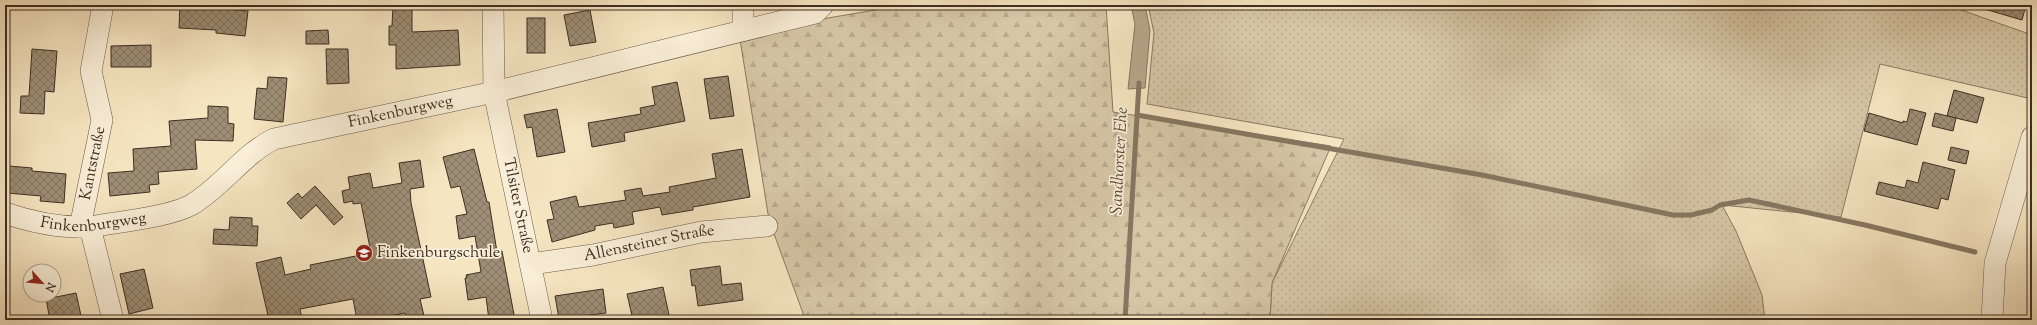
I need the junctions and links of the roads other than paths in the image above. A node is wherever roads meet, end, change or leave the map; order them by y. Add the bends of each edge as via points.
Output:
1 (103, 5) edge
2 (493, 5) edge
3 (743, 5) edge
4 (819, 9) edge
5 (743, 30) junction
6 (494, 92) junction
7 (2032, 137) edge
8 (5, 213) edge
9 (767, 226) dead end
10 (85, 227) junction
11 (530, 264) junction
12 (112, 320) edge
13 (542, 320) edge
14 (1992, 320) edge

1 - 10 street, Kantstraße via 91,71 102,120
2 - 6 street, Tilsiter Straße
3 - 5 street
4 - 5 street, Finkenburgweg
5 - 6 street, Finkenburgweg
6 - 10 street, Finkenburgweg via 274,139 260,146 190,206 172,212
6 - 11 street, Tilsiter Straße
7 - 14 street via 1995,263
8 - 10 street, Finkenburgweg via 24,219
9 - 11 street, Allensteiner Straße via 701,232 593,255
10 - 12 street
11 - 13 street, Tilsiter Straße

